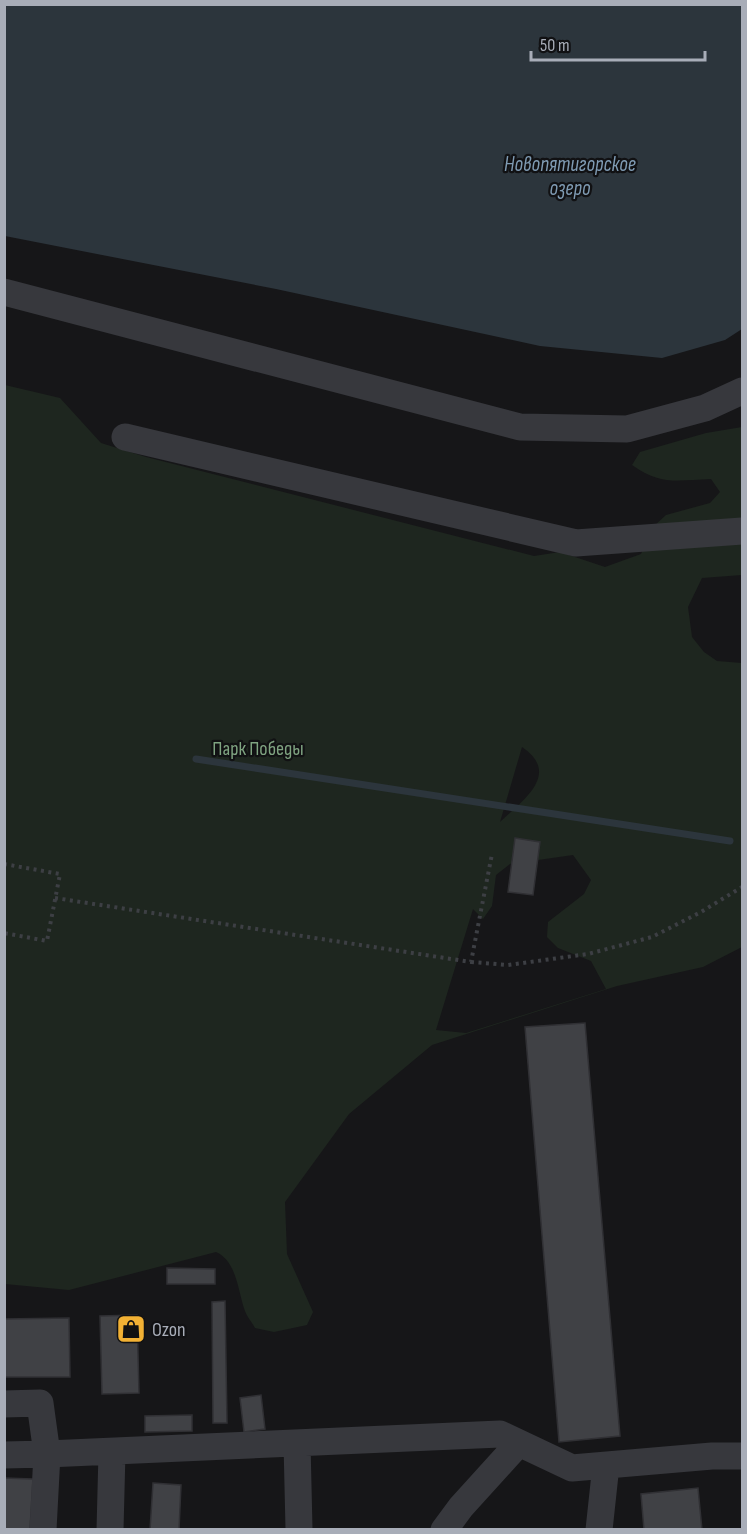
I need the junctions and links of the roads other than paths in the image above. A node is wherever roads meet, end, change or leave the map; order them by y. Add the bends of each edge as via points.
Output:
1 (4, 292) edge
2 (742, 391) edge
3 (125, 437) dead end
4 (742, 531) edge
5 (4, 1404) edge
6 (297, 1443) junction
7 (519, 1443) junction
8 (112, 1452) junction
9 (47, 1454) junction
10 (4, 1455) edge
11 (742, 1456) edge
12 (606, 1465) junction
13 (300, 1529) edge
14 (43, 1530) edge
15 (110, 1530) edge
16 (444, 1530) edge
17 (600, 1530) edge

1 - 2 street via 520,427 627,429 705,408
3 - 4 street via 576,543
5 - 9 street via 40,1403
6 - 7 street via 500,1434
6 - 8 street
6 - 13 street
7 - 12 street via 573,1468
7 - 16 street
8 - 9 street
8 - 15 street
9 - 10 street
9 - 14 street
11 - 12 street
12 - 17 street

